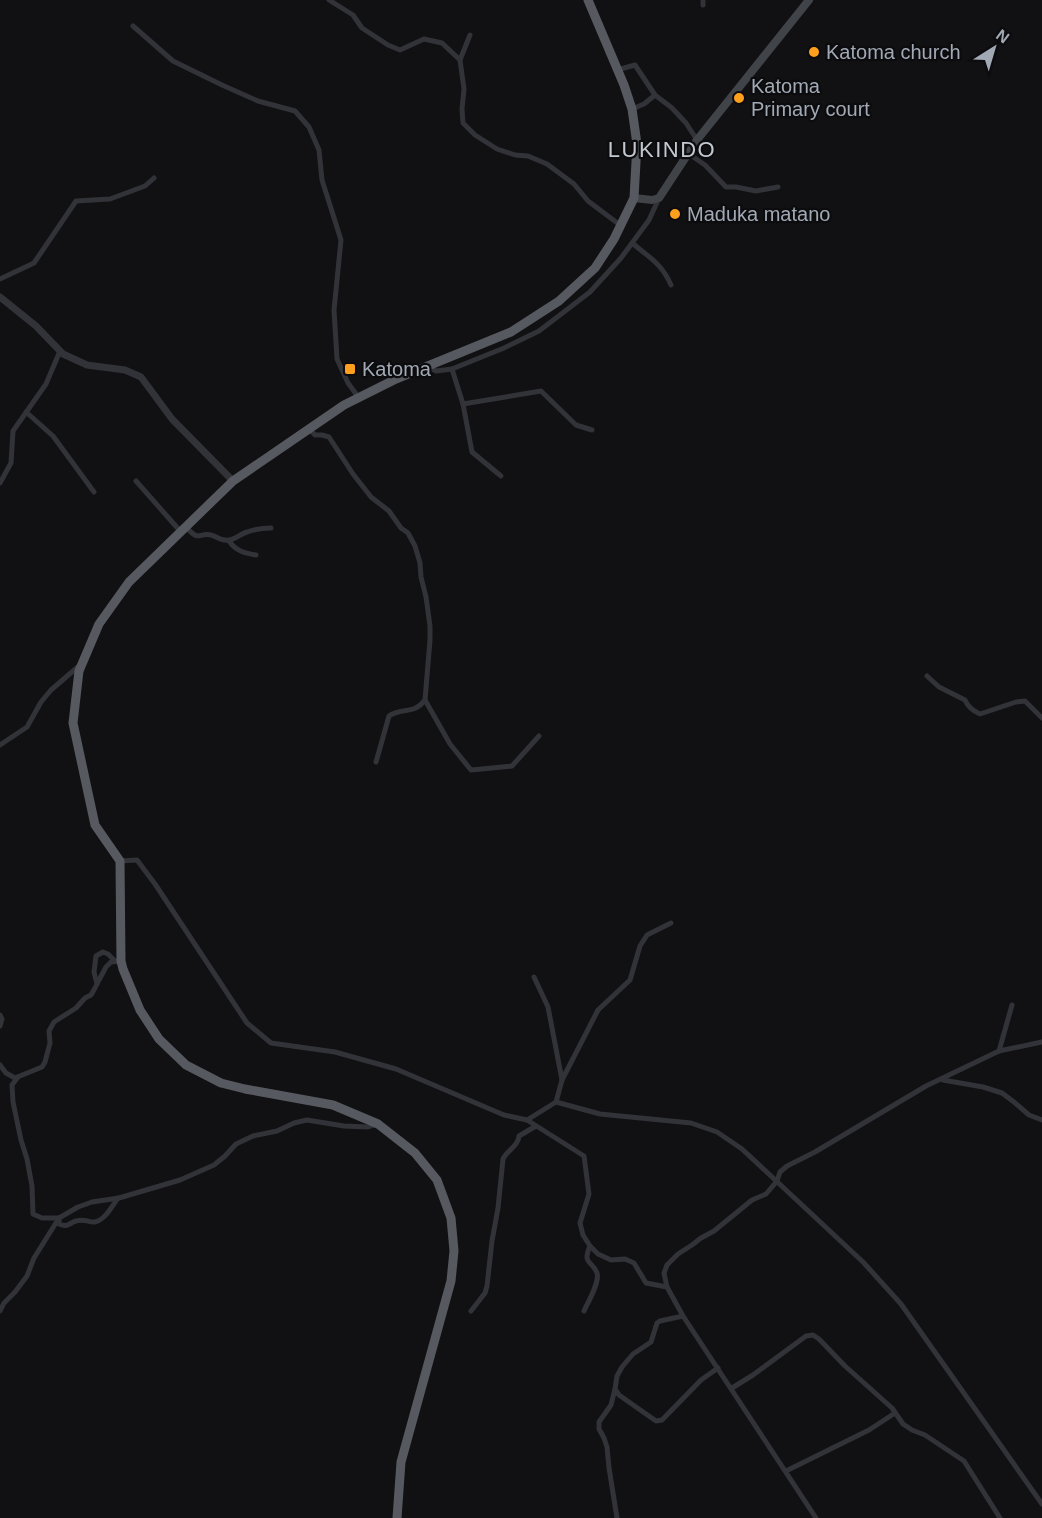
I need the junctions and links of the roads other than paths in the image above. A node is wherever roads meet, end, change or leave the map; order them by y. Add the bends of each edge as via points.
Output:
1 (329, 0) edge
2 (588, 0) edge
3 (809, 0) edge
4 (133, 26) dead end
5 (470, 35) dead end
6 (460, 60) junction
7 (617, 70) junction
8 (655, 95) junction
9 (632, 110) junction
10 (697, 140) junction
11 (689, 154) junction
12 (154, 178) dead end
13 (778, 187) dead end
14 (634, 198) junction
15 (658, 198) junction
16 (620, 225) junction
17 (632, 243) junction
18 (0, 279) edge
19 (671, 285) dead end
20 (0, 297) edge
21 (60, 351) junction
22 (426, 367) junction
23 (452, 369) junction
24 (358, 398) junction
25 (463, 404) junction
26 (26, 412) junction
27 (309, 429) junction
28 (592, 430) dead end
29 (501, 476) dead end
30 (136, 481) dead end
31 (234, 481) junction
32 (0, 483) edge
33 (94, 492) dead end
34 (271, 528) dead end
35 (183, 530) junction
36 (229, 541) junction
37 (256, 555) dead end
38 (82, 664) junction
39 (927, 676) dead end
40 (425, 700) junction
41 (1042, 718) edge
42 (539, 736) dead end
43 (0, 745) edge
44 (376, 762) dead end
45 (120, 861) junction
46 (671, 923) dead end
47 (118, 961) junction
48 (534, 976) dead end
49 (97, 984) junction
50 (1012, 1005) dead end
51 (0, 1015) edge
52 (0, 1026) edge
53 (1042, 1042) edge
54 (999, 1052) junction
55 (0, 1065) edge
56 (18, 1077) junction
57 (941, 1079) junction
58 (562, 1080) junction
59 (556, 1102) junction
60 (527, 1120) junction
61 (1042, 1120) edge
62 (378, 1124) junction
63 (536, 1126) junction
64 (777, 1181) junction
65 (118, 1198) junction
66 (59, 1218) junction
67 (590, 1246) junction
68 (667, 1287) junction
69 (0, 1311) edge
70 (471, 1311) dead end
71 (584, 1311) dead end
72 (683, 1316) junction
73 (718, 1368) junction
74 (732, 1388) junction
75 (615, 1389) junction
76 (895, 1413) junction
77 (786, 1471) junction
78 (1042, 1504) edge
79 (397, 1518) edge
80 (617, 1518) edge
81 (816, 1518) edge
82 (1000, 1518) edge

1 - 6 street via 394,48 400,50 424,39 442,43
2 - 7 highway
3 - 10 main road
4 - 24 street via 173,61 258,101 295,111 309,127 319,150 322,180 341,240 334,310 337,359
5 - 6 street
6 - 16 street via 463,123 497,149 547,164
7 - 8 street via 635,65
7 - 9 highway
8 - 9 street
8 - 10 street via 672,108
9 - 14 highway via 637,144
10 - 11 main road
11 - 13 street via 726,187 756,191
11 - 15 main road
12 - 18 street via 145,186 110,199 76,201 34,263
14 - 15 main road
14 - 16 highway
15 - 17 street via 649,220
16 - 22 highway via 595,268 559,301 511,332
17 - 19 street via 654,259
17 - 23 street via 590,292 539,331
20 - 21 street
21 - 26 street via 46,384
21 - 31 street via 87,365 125,370 141,377 172,419
22 - 23 street via 436,371
22 - 24 highway
23 - 25 street
24 - 27 highway
25 - 28 street via 541,390 576,425
25 - 29 street via 472,452
26 - 32 street via 13,431 11,463
26 - 33 street via 53,436
27 - 31 highway
27 - 40 street via 315,435 329,437 371,497 389,511 415,546 430,626
30 - 35 street
31 - 35 highway
34 - 36 street
35 - 36 street via 199,537 209,534
35 - 38 highway via 129,582 99,624
36 - 37 street via 240,552
38 - 43 street via 46,695 27,728
38 - 45 highway via 73,723 94,825
39 - 41 street via 980,714 1025,701
40 - 42 street via 450,744 471,770 512,766
40 - 44 street via 414,709 389,716
45 - 47 highway
45 - 60 street via 137,860 247,1023 271,1043 336,1052 396,1069 504,1115
46 - 58 street via 647,935 630,980 598,1010
47 - 49 street via 106,967
47 - 49 street via 105,952 98,954 94,968
47 - 62 highway via 140,1010 159,1039 186,1065 221,1083 333,1106
48 - 58 street via 548,1007
49 - 56 street via 79,1006 50,1028 50,1043 42,1067
50 - 54 street
51 - 52 street
53 - 54 street
54 - 57 street
55 - 56 street via 12,1077
56 - 66 street via 12,1085 13,1102 29,1167 33,1214
57 - 61 street via 1002,1093 1029,1115
57 - 64 street via 787,1166
58 - 59 street
59 - 60 street
59 - 64 street via 600,1114 691,1123 717,1132
60 - 63 street
62 - 65 street via 344,1126 307,1120 294,1123 236,1144 214,1165 180,1180
62 - 79 highway via 415,1153 437,1180 451,1218 454,1251 451,1281 401,1462
63 - 67 street via 584,1156 589,1194 580,1223
63 - 70 street via 519,1136 519,1142 503,1159 488,1286
64 - 68 street via 766,1194 752,1200 726,1223 672,1259 663,1273
64 - 78 street via 868,1267 901,1304
65 - 66 street via 92,1202
65 - 66 street via 96,1221 86,1219 65,1226 59,1224
66 - 69 street via 27,1276
67 - 68 street via 611,1260 630,1260 646,1283
67 - 71 street via 588,1259 598,1278
68 - 72 street
72 - 73 street
72 - 75 street via 657,1323 651,1342 633,1354 616,1376
73 - 74 street
73 - 75 street via 662,1420 656,1421
74 - 76 street via 813,1335
74 - 77 street
75 - 80 street via 599,1429 607,1448
76 - 77 street
76 - 82 street via 907,1427 928,1436 964,1461
77 - 81 street

